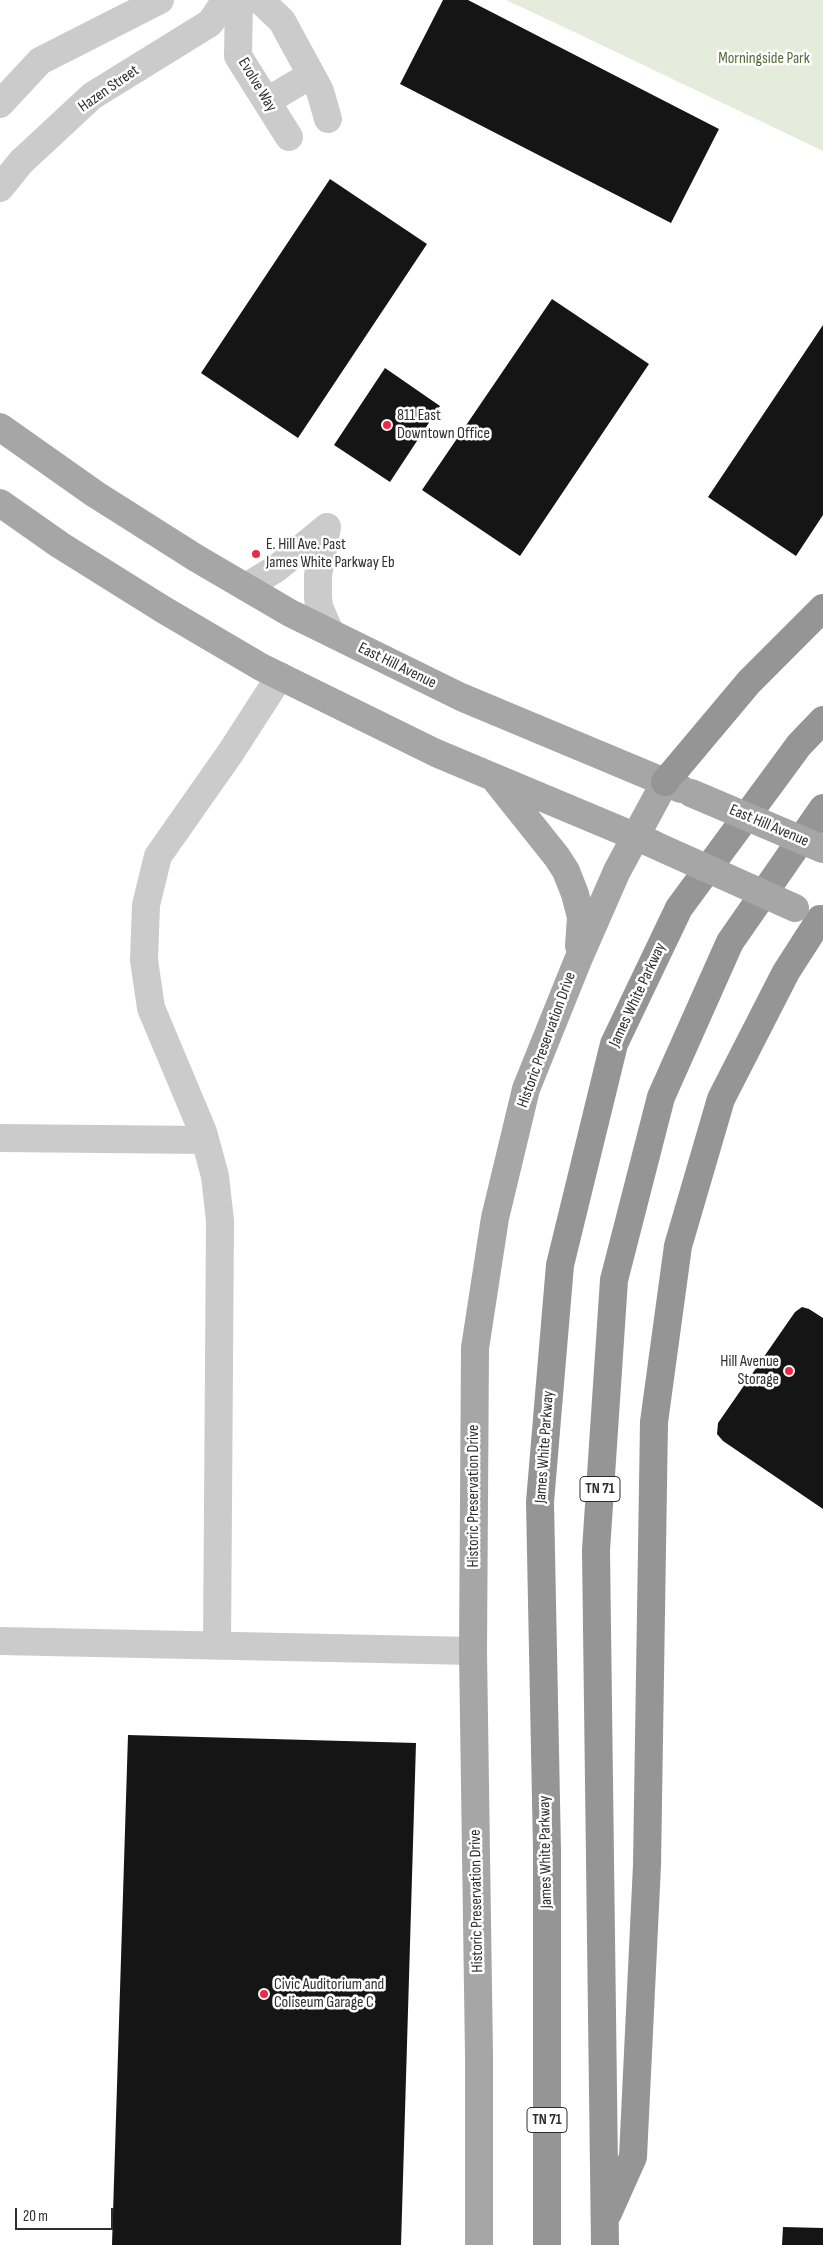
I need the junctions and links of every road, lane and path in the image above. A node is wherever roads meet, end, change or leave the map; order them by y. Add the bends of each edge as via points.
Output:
1 (160, 0) edge
2 (226, 0) edge
3 (239, 0) edge
4 (260, 0) edge
5 (311, 75) junction
6 (267, 101) junction
7 (0, 104) edge
8 (328, 119) dead end
9 (290, 137) dead end
10 (0, 188) edge
11 (0, 428) edge
12 (0, 503) edge
13 (246, 587) junction
14 (823, 608) edge
15 (330, 632) junction
16 (280, 676) junction
17 (823, 720) edge
18 (492, 776) junction
19 (665, 782) junction
20 (823, 808) edge
21 (646, 841) junction
22 (823, 849) edge
23 (822, 918) edge
24 (578, 960) junction
25 (0, 1138) edge
26 (205, 1140) junction
27 (0, 1641) edge
28 (217, 1646) junction
29 (473, 1651) junction
30 (605, 2233) edge
31 (479, 2245) edge
32 (547, 2245) edge

1 - 7 street via 40,61
2 - 10 street, Hazen Street via 210,23 92,96 22,162
3 - 6 street, Evolve Way via 238,56
4 - 5 street via 282,21
5 - 6 street
5 - 8 street via 320,91
6 - 9 street, Evolve Way
11 - 13 main road, East Hill Avenue via 94,494
12 - 16 main road via 164,610
13 - 15 main road, East Hill Avenue
13 - 15 street via 276,568 327,527 318,575 318,597
14 - 19 highway via 749,682
15 - 19 main road, East Hill Avenue via 461,697
16 - 18 main road via 436,753
16 - 26 street via 158,856 146,905 144,960 151,1008
17 - 32 highway, James White Parkway / TN 71 via 799,745 679,908 614,1044 560,1265 540,1502 547,1850
18 - 21 main road
18 - 24 main road via 566,871 580,916
19 - 21 main road, Historic Preservation Drive
19 - 22 main road, East Hill Avenue, bridge
20 - 30 highway, TN 71 via 730,942 660,1096 614,1280 596,1550
21 - 23 main road, bridge
21 - 24 main road, Historic Preservation Drive
23 - 30 highway via 786,972 721,1099 678,1246 654,1422 646,1865 633,2157
24 - 29 main road, Historic Preservation Drive via 526,1089 495,1218 475,1348
25 - 26 street
26 - 28 street via 216,1176 220,1231
27 - 28 street
28 - 29 street
29 - 31 main road, Historic Preservation Drive

